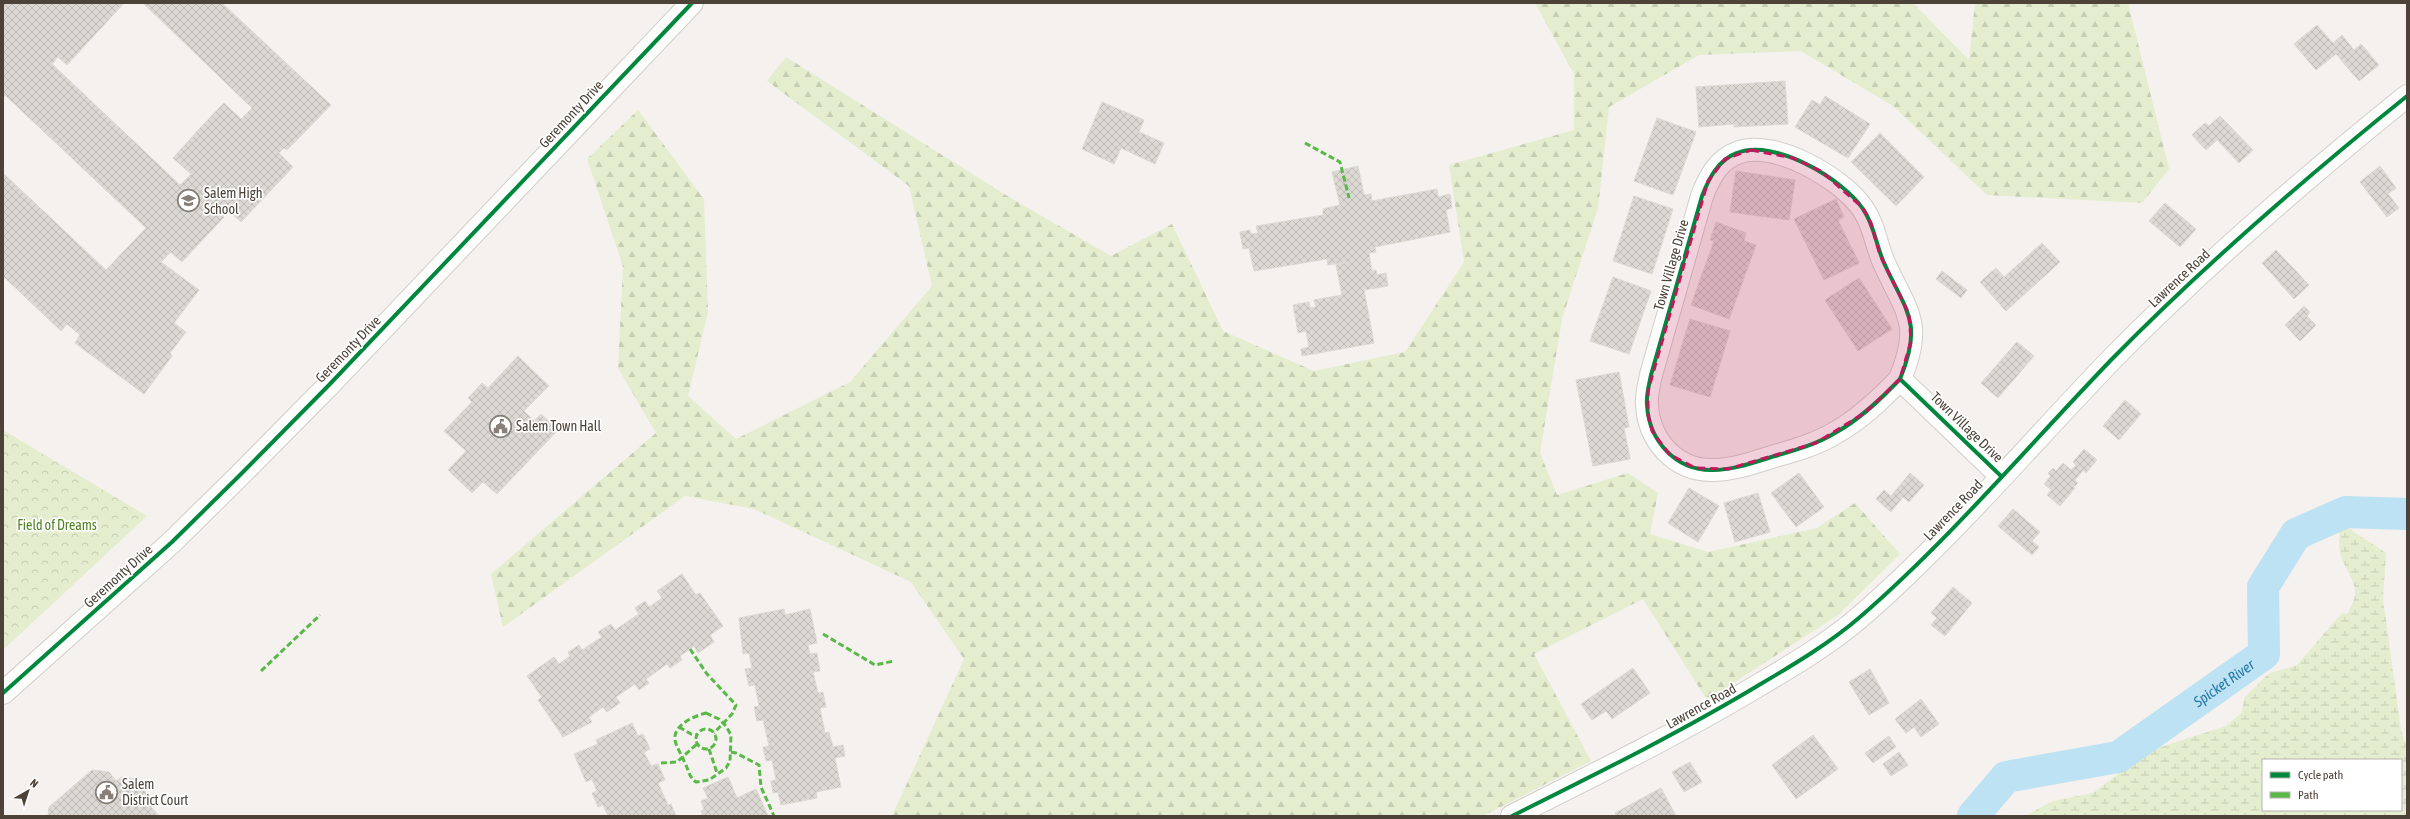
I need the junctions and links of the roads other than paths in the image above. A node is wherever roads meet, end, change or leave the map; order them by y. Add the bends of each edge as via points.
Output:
1 (692, 3) edge
2 (2407, 96) edge
3 (1900, 378) junction
4 (2001, 476) junction
5 (3, 693) edge
6 (1512, 816) edge

1 - 5 street, Geremonty Drive via 334,380 172,542
2 - 4 street, Lawrence Road via 2280,201 2188,284 2112,359
3 - 3 street, Town Village Drive via 1911,341 1909,314 1880,255 1871,223 1863,208 1826,175 1793,158 1751,150 1738,152 1725,159 1715,169 1702,196 1651,375 1648,415 1658,442 1680,462 1695,468 1728,469 1794,451 1834,434 1866,412
3 - 4 street, Town Village Drive
4 - 6 street, Lawrence Road via 1947,533 1859,618 1791,666 1720,709

